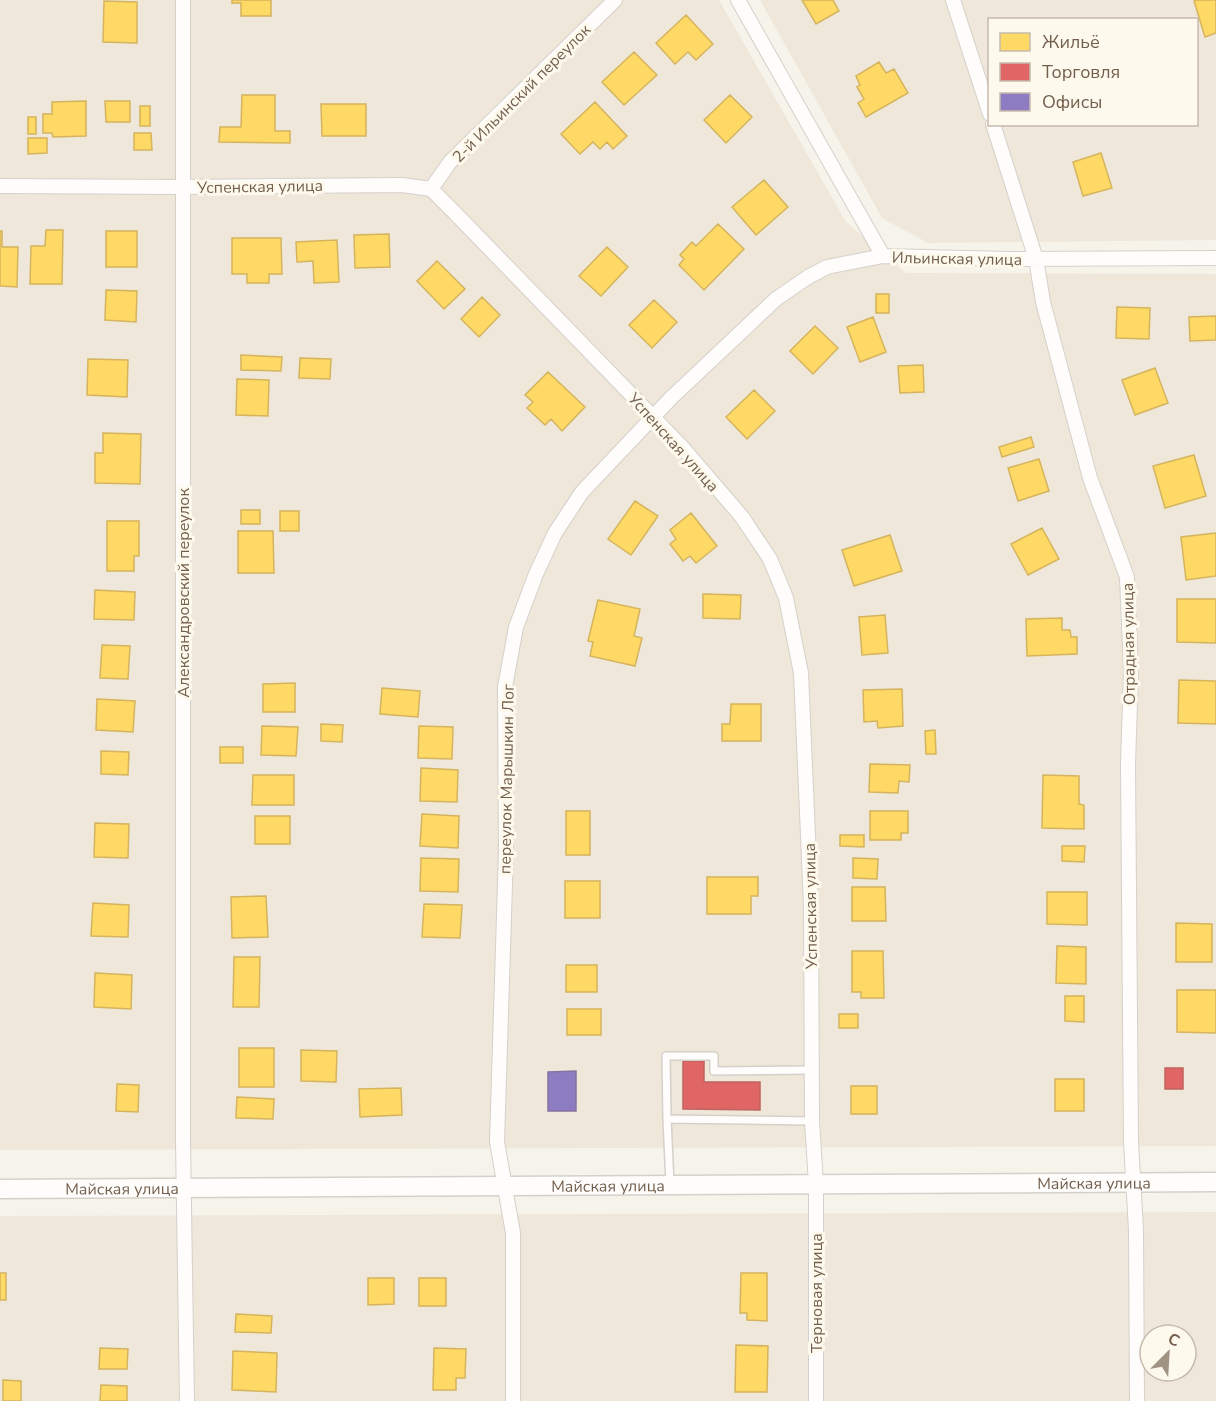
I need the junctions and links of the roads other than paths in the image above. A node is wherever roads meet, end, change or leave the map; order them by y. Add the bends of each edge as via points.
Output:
1 (183, 0) edge
2 (615, 0) edge
3 (738, 0) edge
4 (953, 0) edge
5 (988, 108) edge
6 (994, 126) edge
7 (0, 186) edge
8 (182, 187) junction
9 (431, 189) junction
10 (883, 256) junction
11 (1216, 258) edge
12 (1036, 259) junction
13 (652, 417) junction
14 (812, 1071) junction
15 (667, 1119) junction
16 (812, 1120) junction
17 (1216, 1182) edge
18 (1132, 1183) junction
19 (670, 1184) junction
20 (816, 1184) junction
21 (504, 1185) junction
22 (184, 1187) junction
23 (0, 1189) edge
24 (187, 1401) edge
25 (513, 1401) edge
26 (816, 1401) edge
27 (1137, 1401) edge

1 - 8 street, Александровский переулок
2 - 9 street, 2-й Ильинский переулок via 450,162
3 - 10 street, Ильинская улица
4 - 5 street
6 - 12 street, Отрадная улица
7 - 8 street, Успенская улица
8 - 9 street, Успенская улица via 402,185
8 - 22 street, Александровский переулок
9 - 13 street, Успенская улица
10 - 12 street, Ильинская улица
10 - 13 street, переулок Марышкин Лог via 827,267 776,299
11 - 12 street, Ильинская улица
12 - 18 street, Отрадная улица via 1043,302 1090,478 1127,577 1131,672 1128,777
13 - 14 street, Успенская улица via 742,517 770,559 786,598 801,673 811,905
13 - 21 street, переулок Марышкин Лог via 582,492 555,533 516,627 505,687 506,850 497,1142
14 - 15 lane via 714,1071 714,1056 666,1056
14 - 16 street, Успенская улица
15 - 16 lane
15 - 19 lane
16 - 20 street, Успенская улица
17 - 18 street, Майская улица
18 - 20 street, Майская улица
18 - 27 street, Отрадная улица
19 - 20 street, Майская улица
19 - 21 street, Майская улица
20 - 26 street, Терновая улица
21 - 22 street, Майская улица
21 - 25 street, переулок Марышкин Лог via 513,1233
22 - 23 street, Майская улица
22 - 24 street, Александровский переулок

